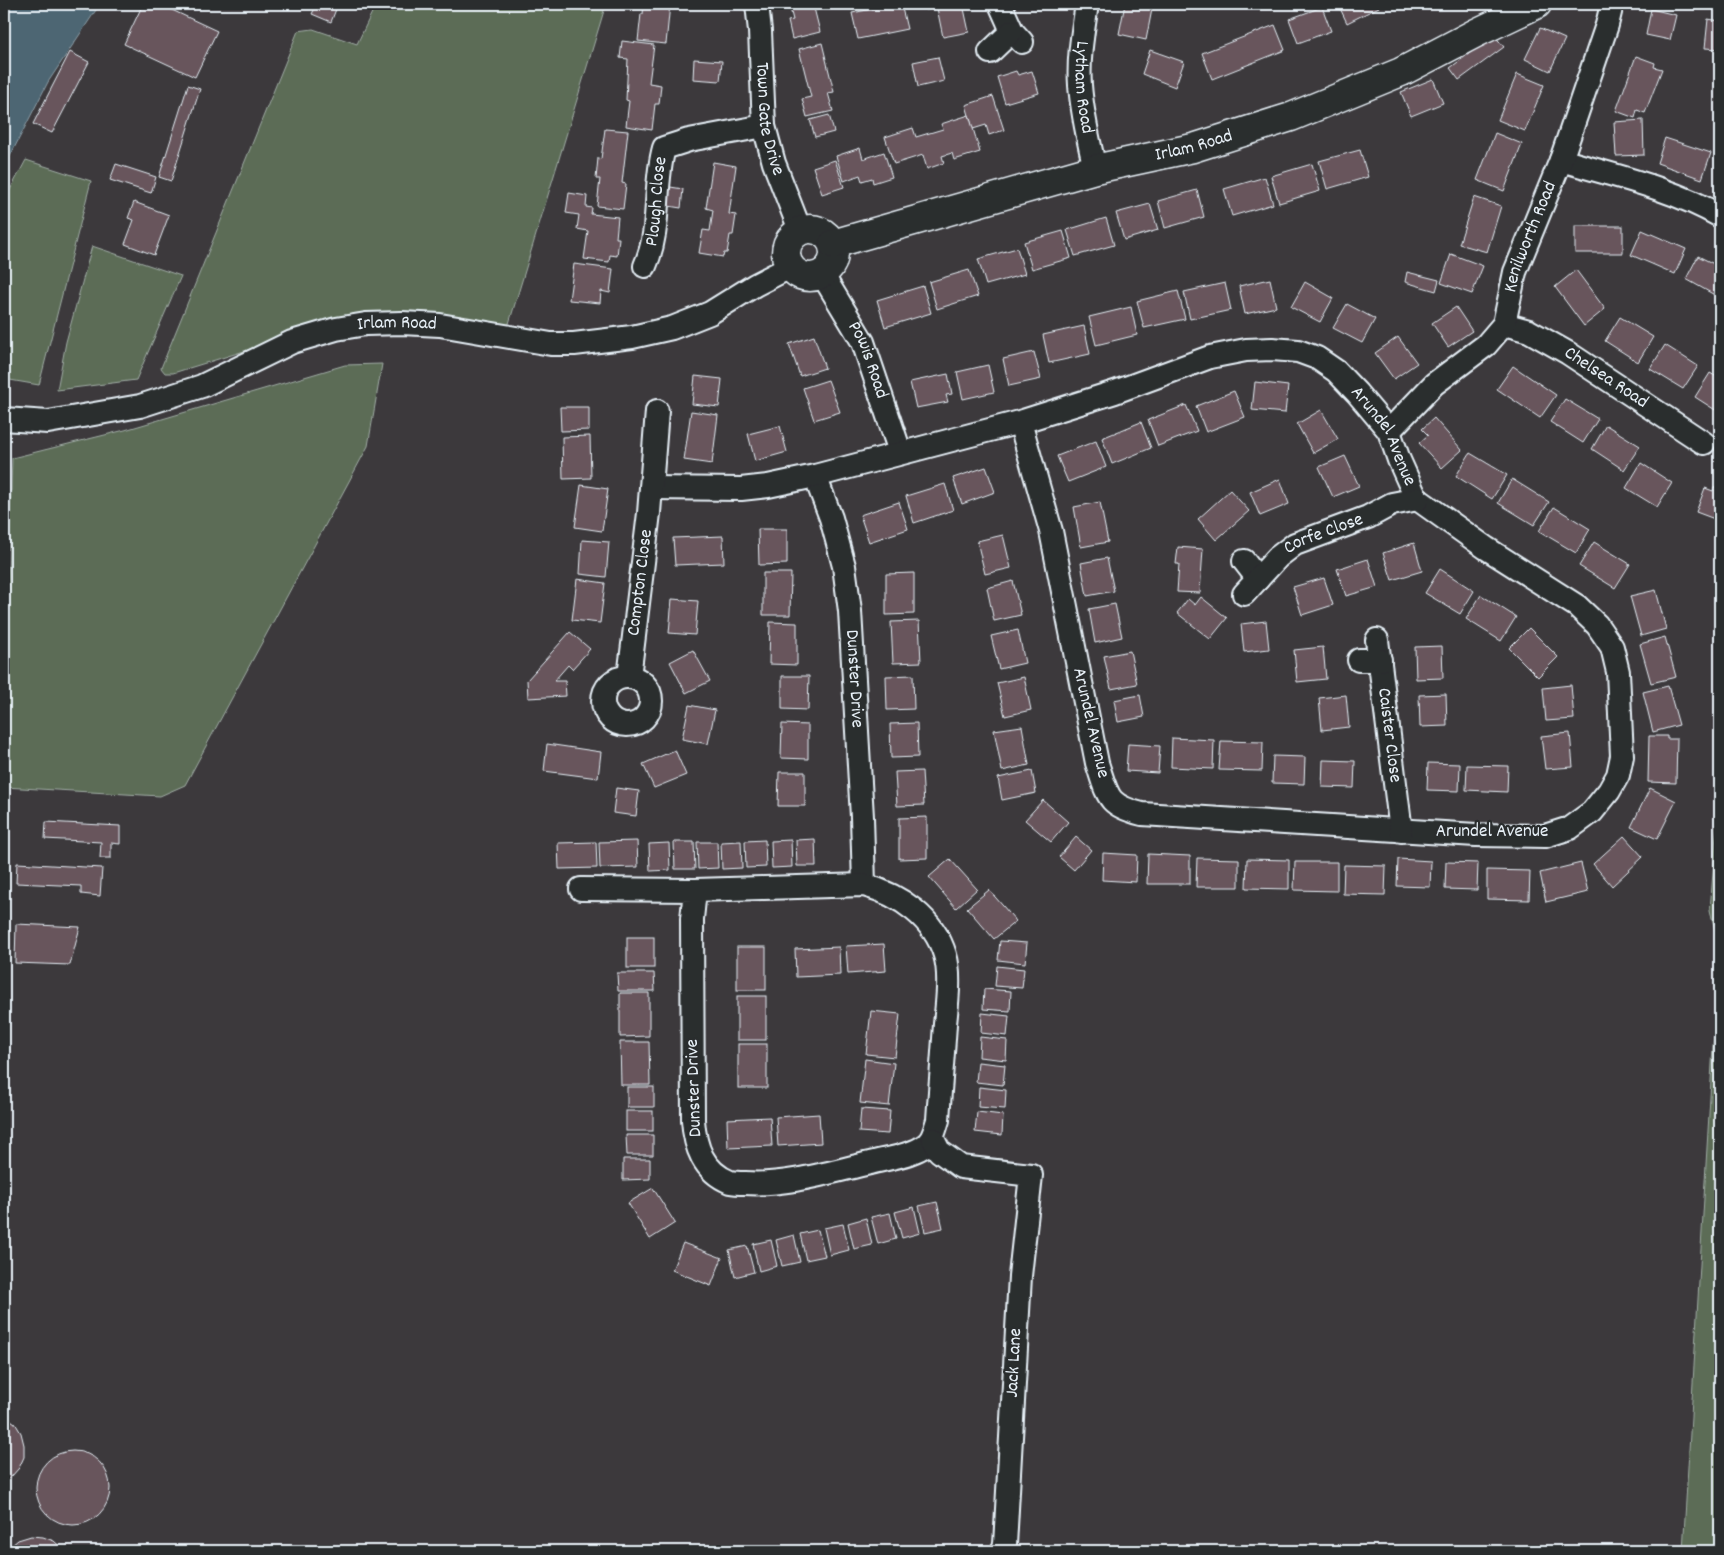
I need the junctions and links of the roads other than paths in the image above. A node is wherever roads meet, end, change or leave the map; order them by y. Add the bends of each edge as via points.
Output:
1 (756, 4) edge
2 (1000, 4) edge
3 (1087, 4) edge
4 (1537, 4) edge
5 (1612, 4) edge
6 (990, 52) dead end
7 (764, 126) junction
8 (1561, 160) junction
9 (1095, 169) junction
10 (1720, 216) edge
11 (800, 230) junction
12 (833, 244) junction
13 (644, 266) dead end
14 (790, 267) junction
15 (822, 274) junction
16 (1504, 324) junction
17 (4, 419) edge
18 (1020, 422) junction
19 (650, 423) dead end
20 (1389, 431) junction
21 (1704, 443) dead end
22 (900, 452) junction
23 (815, 476) junction
24 (651, 488) junction
25 (1418, 499) junction
26 (1244, 561) dead end
27 (1372, 654) dead end
28 (628, 677) dead end
29 (1401, 831) junction
30 (864, 885) junction
31 (581, 889) dead end
32 (695, 890) junction
33 (932, 1139) junction
34 (1002, 1551) edge

1 - 7 street, Town Gate Drive
2 - 6 street via 1017,36
3 - 9 street, Lytham Road via 1080,45 1080,84
4 - 9 street, Irlam Road via 1400,72 1291,117 1193,148
5 - 8 street, Kenilworth Road
7 - 11 street, Town Gate Drive
7 - 13 street, Plough Close via 664,148 654,241
8 - 10 street via 1648,185 1696,202
8 - 16 street, Kenilworth Road via 1515,272
9 - 12 street, Irlam Road
11 - 12 street via 823,232
11 - 14 street via 786,246
12 - 15 street via 832,264
14 - 15 street via 795,273 808,278
14 - 17 street, Irlam Road via 710,313 672,328 632,337 551,344 440,325 366,324 292,342 202,386 140,406 48,422
15 - 22 street, Powis Road via 863,342
16 - 20 street, Kenilworth Road via 1486,345 1434,384
16 - 21 street, Chelsea Road via 1529,331 1568,352
18 - 20 street, Arundel Avenue via 1210,357 1272,348 1317,358 1336,371
18 - 22 street, Arundel Avenue
18 - 29 street, Arundel Avenue via 1050,530 1097,763 1114,804 1142,814
19 - 24 street, Compton Close
20 - 25 street, Arundel Avenue via 1408,482
22 - 23 street, Arundel Avenue
23 - 24 street via 741,489
23 - 30 street, Dunster Drive via 834,527 844,566 850,611
24 - 28 street, Compton Close
25 - 26 street, Corfe Close via 1392,504 1368,517 1295,544 1251,586
25 - 29 street, Arundel Avenue via 1486,548 1577,606 1598,625 1612,647 1618,672 1622,756 1618,775 1609,791 1592,812 1570,828 1545,836
27 - 29 street, Caister Close
30 - 32 street
30 - 33 street via 883,890 920,915 937,936 946,956 948,989 938,1120
31 - 32 street
32 - 33 street, Dunster Drive via 692,919 694,1141 702,1158 715,1173 731,1182 755,1184 802,1179 921,1149
33 - 34 street, Jack Lane via 939,1150 961,1167 1031,1175 1020,1276 1005,1545

